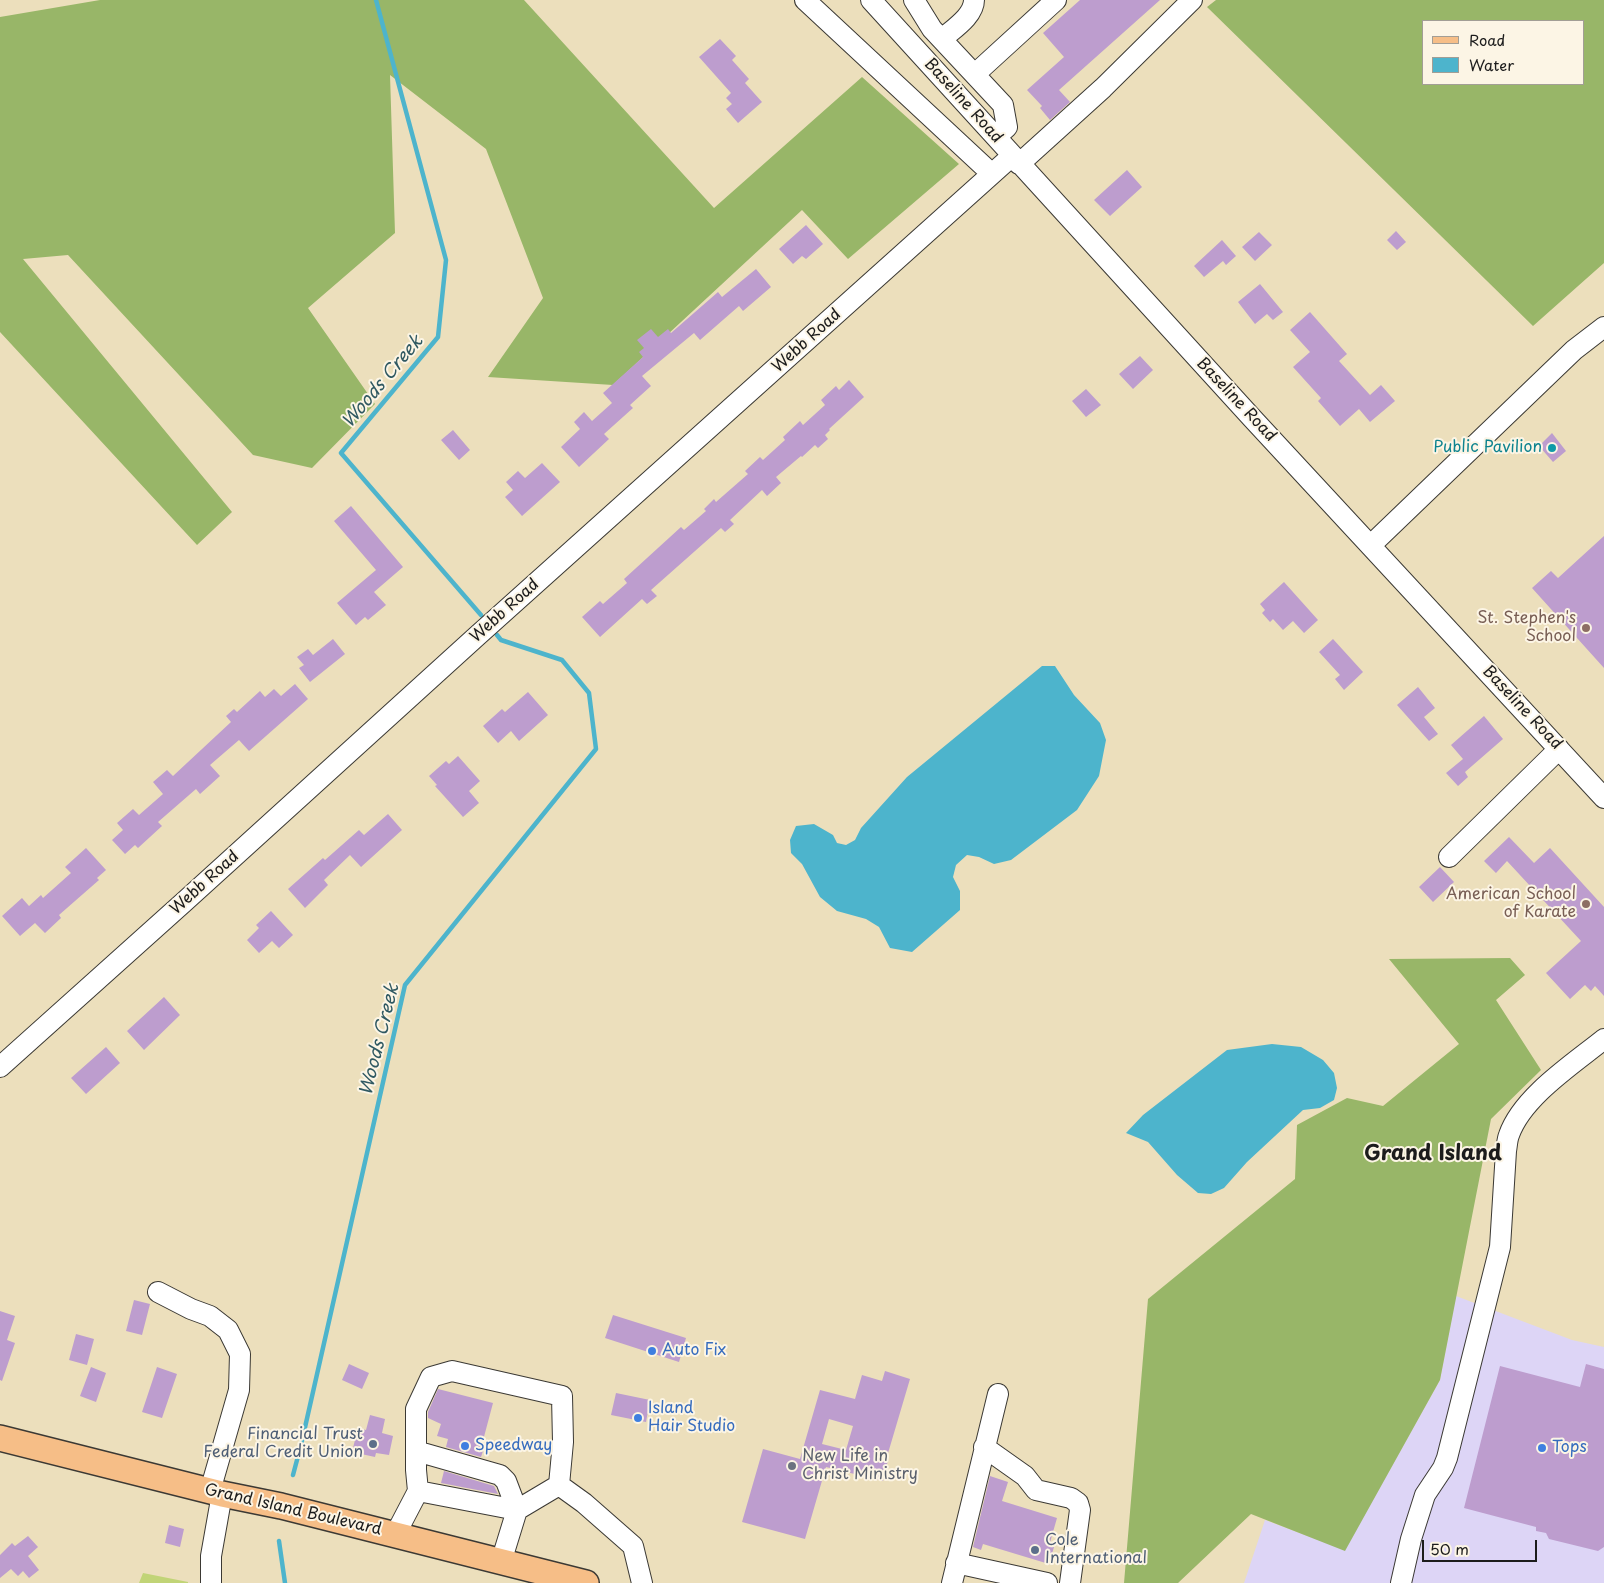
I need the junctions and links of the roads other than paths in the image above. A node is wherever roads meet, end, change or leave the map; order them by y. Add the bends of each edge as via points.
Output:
1 (805, 0) edge
2 (871, 0) edge
3 (914, 0) edge
4 (974, 0) edge
5 (1056, 0) edge
6 (1192, 0) edge
7 (942, 39) junction
8 (975, 74) junction
9 (996, 138) junction
10 (1016, 160) junction
11 (992, 174) junction
12 (1604, 327) edge
13 (1371, 545) junction
14 (1559, 749) junction
15 (1604, 796) edge
16 (1448, 857) dead end
17 (1604, 1040) edge
18 (0, 1066) edge
19 (158, 1292) dead end
20 (998, 1394) dead end
21 (0, 1438) edge
22 (984, 1447) junction
23 (416, 1451) junction
24 (559, 1485) junction
25 (418, 1491) junction
26 (216, 1492) junction
27 (517, 1510) junction
28 (395, 1535) junction
29 (501, 1562) junction
30 (956, 1563) junction
31 (211, 1583) edge
32 (586, 1583) edge
33 (642, 1583) edge
34 (952, 1583) edge
35 (1047, 1583) edge
36 (1070, 1583) edge
37 (1401, 1583) edge

1 - 11 street, Baseline Road
2 - 9 street, Baseline Road
3 - 7 street
4 - 7 street via 966,18
5 - 8 street
6 - 10 street, Webb Road via 1104,88
7 - 8 street
8 - 9 street via 1004,105 1007,127
9 - 10 street, Baseline Road
10 - 11 street, Webb Road
10 - 13 street, Baseline Road
11 - 18 street, Webb Road
12 - 13 street via 1574,350
13 - 14 street, Baseline Road
14 - 15 street, Baseline Road
14 - 16 street
17 - 37 street via 1538,1092 1525,1106 1509,1136 1500,1247 1447,1458 1425,1495
19 - 26 street via 222,1325 240,1354 239,1390
20 - 22 street
21 - 26 main road, Grand Island Boulevard
22 - 30 street
22 - 36 street via 1025,1476 1036,1490 1071,1498 1078,1503 1080,1510
23 - 24 street via 416,1409 431,1378 452,1371 562,1396 563,1442
23 - 25 street
23 - 27 street via 500,1475 506,1481
24 - 27 street
24 - 33 street via 633,1546
25 - 27 street
25 - 28 street
26 - 28 main road, Grand Island Boulevard
26 - 31 street
27 - 29 street
28 - 29 main road, Grand Island Boulevard
29 - 32 main road, Grand Island Boulevard
30 - 34 street
30 - 35 street

